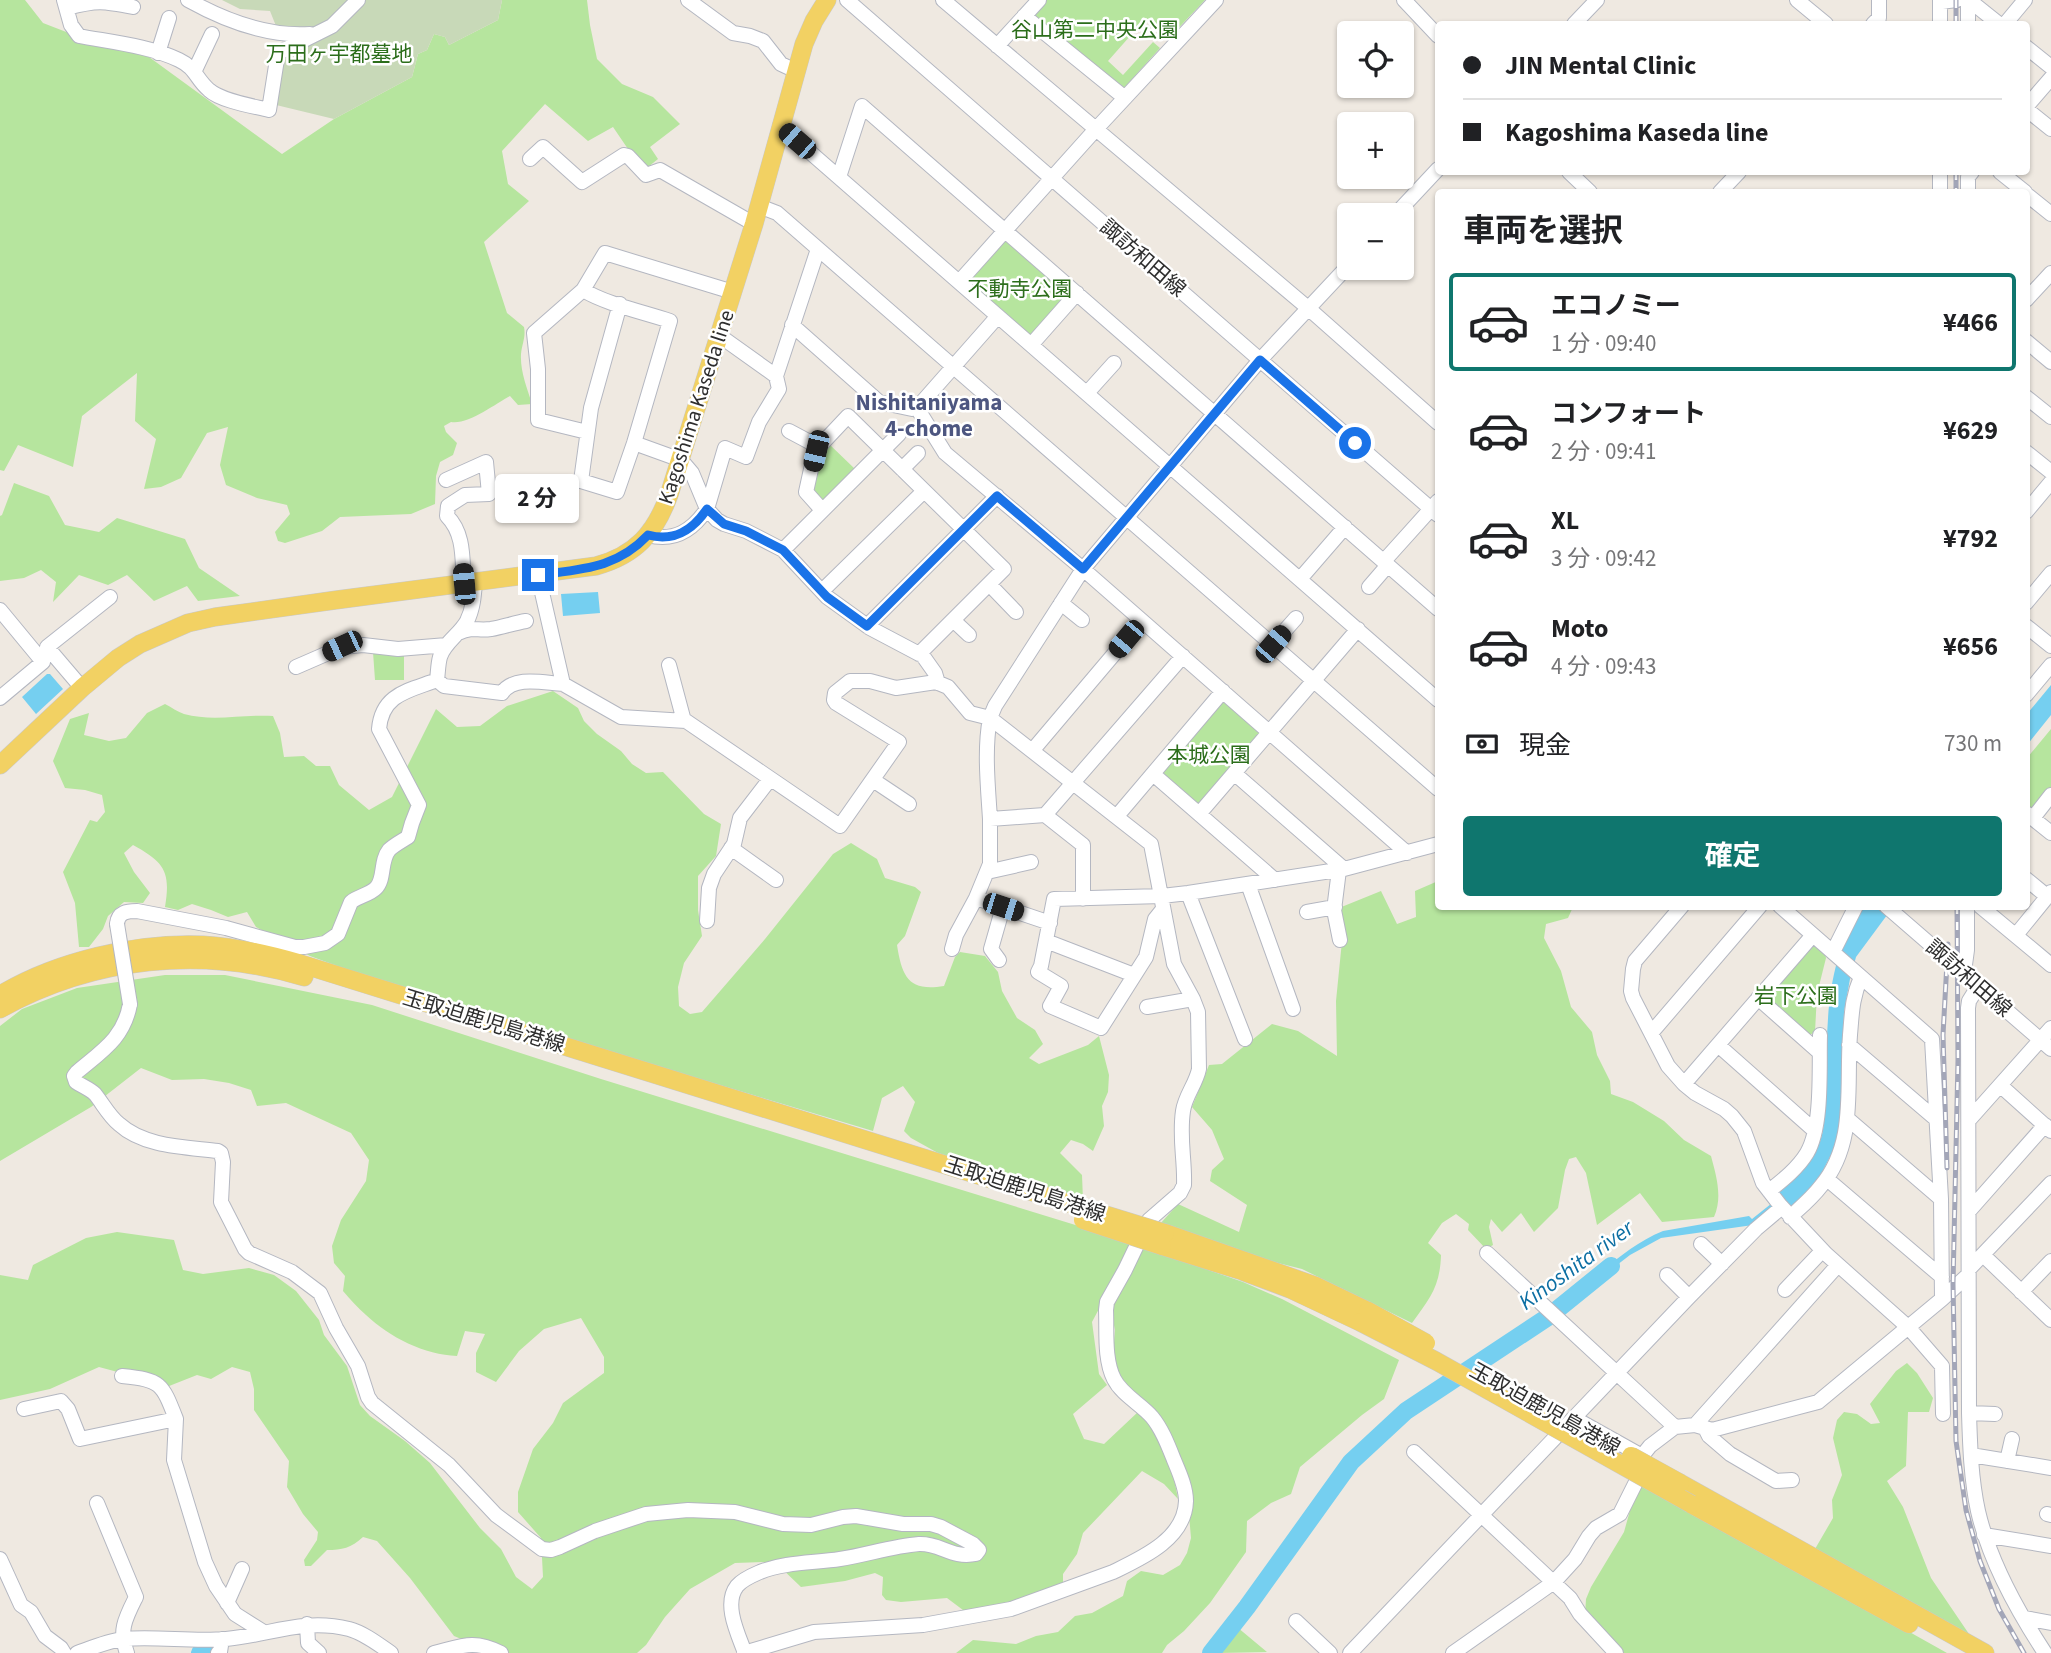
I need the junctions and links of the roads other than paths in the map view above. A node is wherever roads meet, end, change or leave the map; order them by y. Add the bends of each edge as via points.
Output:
1 (188, 0) edge
2 (358, 0) edge
3 (688, 0) edge
4 (827, 0) edge
5 (847, 0) edge
6 (943, 0) edge
7 (1039, 0) edge
8 (1216, 0) edge
9 (1404, 0) edge
10 (1597, 0) edge
11 (1797, 0) edge
12 (1879, 0) edge
13 (1957, 0) edge
14 (1968, 0) edge
15 (2025, 0) edge
16 (1940, 1) edge
17 (66, 4) edge
18 (133, 7) dead end
19 (1024, 16) junction
20 (169, 18) dead end
21 (1577, 21) edge
22 (1822, 21) edge
23 (1876, 21) edge
24 (1940, 21) edge
25 (1968, 21) edge
26 (1995, 21) edge
27 (2008, 21) edge
28 (318, 32) junction
29 (1435, 33) edge
30 (212, 34) dead end
31 (997, 46) junction
32 (2030, 50) edge
33 (158, 53) junction
34 (2051, 67) edge
35 (195, 70) junction
36 (796, 71) junction
37 (2051, 78) edge
38 (1125, 98) junction
39 (2030, 103) edge
40 (2030, 111) edge
41 (780, 126) junction
42 (1096, 129) junction
43 (2051, 129) edge
44 (530, 159) dead end
45 (1435, 172) edge
46 (1572, 175) edge
47 (1736, 175) edge
48 (2004, 175) edge
49 (839, 177) junction
50 (1051, 178) junction
51 (1587, 189) edge
52 (1723, 189) edge
53 (2021, 189) edge
54 (2030, 196) edge
55 (1406, 203) edge
56 (759, 206) junction
57 (2051, 214) edge
58 (754, 224) junction
59 (1005, 230) junction
60 (818, 249) junction
61 (2051, 273) edge
62 (1337, 278) edge
63 (959, 282) junction
64 (583, 290) junction
65 (2036, 290) edge
66 (733, 292) junction
67 (1077, 293) junction
68 (620, 304) junction
69 (1308, 309) junction
70 (998, 316) junction
71 (792, 325) junction
72 (720, 336) junction
73 (2030, 344) edge
74 (1031, 345) junction
75 (1260, 360) junction
76 (2051, 362) edge
77 (1114, 363) dead end
78 (954, 367) junction
79 (776, 376) junction
80 (1087, 393) junction
81 (2030, 400) edge
82 (917, 408) junction
83 (1215, 413) junction
84 (2051, 417) edge
85 (1435, 420) edge
86 (789, 431) dead end
87 (587, 432) junction
88 (899, 434) dead end
89 (634, 443) junction
90 (819, 447) junction
91 (882, 450) junction
92 (918, 453) dead end
93 (2030, 455) edge
94 (681, 460) junction
95 (1170, 466) junction
96 (902, 469) junction
97 (2051, 472) edge
98 (446, 480) dead end
99 (2051, 482) edge
100 (924, 491) junction
101 (997, 496) junction
102 (1435, 507) edge
103 (2030, 507) edge
104 (707, 509) junction
105 (1435, 509) edge
106 (822, 510) junction
107 (1126, 518) junction
108 (1345, 527) junction
109 (964, 529) junction
110 (648, 535) junction
111 (783, 550) junction
112 (1386, 563) junction
113 (1083, 569) junction
114 (2051, 573) edge
115 (538, 575) junction
116 (1300, 579) junction
117 (469, 583) junction
118 (989, 584) junction
119 (1369, 587) dead end
120 (822, 592) junction
121 (110, 597) dead end
122 (2030, 598) edge
123 (1062, 603) junction
124 (1435, 605) edge
125 (0, 610) edge
126 (1016, 612) dead end
127 (1296, 618) dead end
128 (953, 620) junction
129 (1082, 620) dead end
130 (526, 621) dead end
131 (1142, 621) junction
132 (867, 626) junction
133 (1358, 629) junction
134 (2030, 629) edge
135 (458, 633) junction
136 (969, 635) dead end
137 (1273, 644) junction
138 (447, 645) junction
139 (2051, 646) edge
140 (919, 654) junction
141 (1182, 656) junction
142 (669, 665) dead end
143 (2051, 665) edge
144 (296, 667) dead end
145 (437, 680) junction
146 (1314, 680) junction
147 (938, 683) junction
148 (563, 684) junction
149 (82, 688) junction
150 (2030, 690) edge
151 (1223, 691) junction
152 (1435, 691) edge
153 (0, 698) edge
154 (990, 718) junction
155 (684, 721) junction
156 (1269, 732) junction
157 (1032, 751) junction
158 (0, 765) edge
159 (1234, 773) junction
160 (1153, 774) junction
161 (770, 779) junction
162 (873, 780) junction
163 (1073, 782) junction
164 (1435, 786) edge
165 (2051, 795) edge
166 (909, 804) dead end
167 (1199, 814) junction
168 (2030, 814) edge
169 (1045, 815) junction
170 (1117, 816) junction
171 (2030, 816) edge
172 (990, 819) junction
173 (2051, 833) edge
174 (1435, 845) edge
175 (731, 848) junction
176 (1407, 853) junction
177 (1031, 863) dead end
178 (1342, 869) junction
179 (987, 872) junction
180 (776, 880) dead end
181 (1275, 880) junction
182 (2030, 882) edge
183 (1248, 884) junction
184 (1188, 893) junction
185 (2049, 895) edge
186 (976, 898) junction
187 (1083, 899) junction
188 (1163, 903) junction
189 (1003, 907) junction
190 (1335, 907) junction
191 (1677, 910) edge
192 (1757, 910) edge
193 (1785, 910) edge
194 (1854, 910) edge
195 (1890, 910) edge
196 (1967, 910) edge
197 (1985, 910) edge
198 (1307, 912) dead end
199 (707, 921) dead end
200 (1050, 923) junction
201 (1813, 935) junction
202 (2016, 935) junction
203 (1340, 940) dead end
204 (1046, 941) junction
205 (953, 949) dead end
206 (1835, 954) junction
207 (999, 960) dead end
208 (2051, 965) edge
209 (1964, 972) junction
210 (1134, 975) junction
211 (1859, 975) junction
212 (1979, 985) junction
213 (0, 995) edge
214 (1758, 998) junction
215 (1193, 999) junction
216 (1147, 1007) dead end
217 (0, 1009) edge
218 (1293, 1009) dead end
219 (2051, 1028) edge
220 (1652, 1032) junction
221 (1820, 1035) dead end
222 (1245, 1039) dead end
223 (1718, 1045) junction
224 (1849, 1045) junction
225 (2046, 1045) edge
226 (1819, 1052) junction
227 (606, 1065) junction
228 (1685, 1084) junction
229 (2001, 1086) junction
230 (1848, 1119) junction
231 (1937, 1120) junction
232 (1969, 1120) junction
233 (2048, 1128) edge
234 (1815, 1131) junction
235 (1827, 1179) junction
236 (2051, 1183) edge
237 (2039, 1195) junction
238 (1941, 1199) junction
239 (1779, 1203) junction
240 (2051, 1207) edge
241 (1969, 1211) junction
242 (1701, 1244) dead end
243 (1822, 1251) junction
244 (1487, 1253) dead end
245 (1983, 1255) junction
246 (2051, 1261) edge
247 (1722, 1264) junction
248 (1838, 1265) junction
249 (1968, 1272) junction
250 (1667, 1275) dead end
251 (1942, 1277) junction
252 (1785, 1290) dead end
253 (2021, 1292) junction
254 (1689, 1297) junction
255 (1942, 1300) junction
256 (1364, 1316) junction
257 (2051, 1319) edge
258 (1909, 1328) junction
259 (1617, 1373) junction
260 (122, 1376) dead end
261 (24, 1409) dead end
262 (1969, 1413) junction
263 (1944, 1414) dead end
264 (1995, 1414) dead end
265 (1574, 1418) junction
266 (176, 1419) junction
267 (1675, 1427) junction
268 (1700, 1427) junction
269 (2012, 1439) dead end
270 (1414, 1451) dead end
271 (1971, 1455) junction
272 (1642, 1456) junction
273 (2007, 1461) junction
274 (2051, 1468) edge
275 (1792, 1480) dead end
276 (97, 1503) dead end
277 (1481, 1514) junction
278 (1721, 1514) junction
279 (1984, 1535) junction
280 (2051, 1546) edge
281 (0, 1559) edge
282 (242, 1569) dead end
283 (1554, 1582) junction
284 (1851, 1585) junction
285 (227, 1603) junction
286 (2025, 1618) junction
287 (1296, 1621) dead end
288 (2051, 1623) edge
289 (307, 1624) junction
290 (262, 1632) junction
291 (199, 1639) junction
292 (124, 1646) edge
293 (220, 1648) edge
294 (64, 1653) edge
295 (77, 1653) edge
296 (178, 1653) edge
297 (319, 1653) edge
298 (391, 1653) edge
299 (434, 1653) edge
300 (501, 1653) edge
301 (744, 1653) edge
302 (1330, 1653) edge
303 (1350, 1653) edge
304 (1453, 1653) edge
305 (1616, 1653) edge
306 (1961, 1653) edge
307 (1985, 1653) edge
308 (2045, 1653) edge

1 - 28 street via 258,28 291,35
2 - 28 street via 332,26
3 - 36 street via 733,33 762,41 781,64
4 - 36 main road, Kagoshima Kaseda line via 814,21
5 - 50 street, 諏訪和田線
6 - 31 street
7 - 19 street
8 - 38 street
9 - 29 street
10 - 21 street
11 - 22 street
12 - 23 street
13 - 16 street
14 - 25 street
14 - 26 street
15 - 27 street
16 - 24 street
17 - 18 street via 99,0
17 - 33 street via 79,36
19 - 31 street
19 - 38 street
20 - 33 street
28 - 35 street via 278,53 270,110 209,91
30 - 35 street
31 - 42 street
32 - 34 street
33 - 35 street
36 - 41 main road, Kagoshima Kaseda line
37 - 39 street
38 - 42 street
40 - 43 street
41 - 49 street
41 - 56 main road, Kagoshima Kaseda line
42 - 50 street
42 - 69 street
44 - 58 street via 544,147 582,182 628,156 646,175 660,170
45 - 55 street
46 - 51 street
47 - 52 street
48 - 53 street
49 - 59 street via 862,106
49 - 63 street
50 - 59 street
50 - 75 street, 諏訪和田線
54 - 57 street
56 - 58 main road, Kagoshima Kaseda line
56 - 60 street via 777,213
58 - 66 main road, Kagoshima Kaseda line
59 - 63 street
59 - 67 street
60 - 71 street
60 - 78 street
61 - 65 street
62 - 69 street
63 - 70 street
64 - 66 street via 605,253
64 - 68 street
64 - 87 street via 534,333 538,420
66 - 72 main road, Kagoshima Kaseda line
67 - 74 street
67 - 83 street
68 - 87 street
68 - 89 street via 670,321
69 - 75 street
69 - 85 street
70 - 74 street
70 - 78 street
71 - 79 street
71 - 82 street via 879,402
72 - 79 street
72 - 94 main road, Kagoshima Kaseda line
73 - 76 street
74 - 80 street
75 - 83 street
75 - 102 street, 諏訪和田線
77 - 80 street
78 - 82 street
78 - 107 street
79 - 104 street via 779,389 759,422 746,457 725,448
80 - 95 street
81 - 84 street
82 - 101 street via 944,453
83 - 95 street
83 - 108 street
86 - 90 street
87 - 89 street via 581,481 617,492
88 - 91 street
89 - 94 street
90 - 91 street via 848,416
90 - 106 street via 806,492
91 - 96 street
91 - 106 street
92 - 96 street
93 - 97 street
94 - 104 street via 692,473
94 - 110 main road, Kagoshima Kaseda line
95 - 107 street
95 - 116 street
96 - 100 street
98 - 117 street via 486,462 489,494 465,495 448,506 447,516 460,536
99 - 103 street
100 - 109 street
100 - 120 street
101 - 109 street
101 - 113 street
104 - 110 street via 683,532 663,539
104 - 111 street via 724,524
105 - 112 street
106 - 111 street
107 - 113 street
107 - 137 street
108 - 112 street
108 - 116 street
109 - 118 street via 1004,569
109 - 132 street
110 - 115 main road, Kagoshima Kaseda line via 636,548 608,563
111 - 120 street
112 - 119 street
112 - 124 street
113 - 123 street
113 - 131 street
114 - 122 street
115 - 117 main road, Kagoshima Kaseda line
115 - 148 street
116 - 133 street
117 - 135 street via 473,606
117 - 149 main road, Kagoshima Kaseda line via 188,623 140,644
118 - 126 street
118 - 128 street
120 - 132 street
121 - 149 street via 47,647
123 - 129 street
123 - 154 street
125 - 153 street via 44,662
127 - 137 street
128 - 136 street
128 - 140 street
130 - 135 street
131 - 141 street
131 - 157 street
132 - 140 street
133 - 146 street
133 - 152 street
134 - 139 street
135 - 138 street
137 - 146 street
138 - 144 street via 398,649 342,646
138 - 145 street
140 - 147 street
141 - 151 street
141 - 163 street
142 - 155 street
143 - 150 street
145 - 148 street via 444,686 502,693 513,683
145 - 301 street, bridge via 394,698 381,716 380,729 419,805 408,837 389,850 379,885 351,902 338,934 332,940 295,947 137,911 121,914 117,924 131,1004 128,1018 115,1040 74,1076 121,1127 140,1138 221,1153 221,1202 245,1249 292,1272 320,1293 372,1403 542,1549 560,1547 646,1514 688,1510 735,1512 783,1524 811,1525 856,1516 931,1524 979,1550 956,1555 921,1544 760,1572 737,1586 732,1597
146 - 156 street
146 - 164 street
147 - 154 street via 948,687 970,713
147 - 162 street via 896,688 850,681 835,693 836,703 899,743
148 - 155 street via 621,716
149 - 158 main road, Kagoshima Kaseda line
151 - 156 street
151 - 160 street
154 - 157 street
154 - 172 street
155 - 161 street
156 - 159 street
156 - 176 street
157 - 163 street
159 - 167 street
159 - 178 street
160 - 167 street
160 - 170 street
161 - 162 street via 840,826
161 - 175 street via 740,818
162 - 166 street
163 - 169 street
163 - 170 street
165 - 168 street
167 - 181 street
169 - 172 street
169 - 187 street via 1083,845
170 - 188 street via 1151,844
171 - 173 street
172 - 179 street
174 - 176 street
175 - 180 street
175 - 199 street via 709,888
176 - 178 street
177 - 179 street
178 - 181 street
178 - 190 street
179 - 186 street
181 - 183 street
182 - 185 street
183 - 184 street
183 - 218 street
184 - 188 street
184 - 222 street
185 - 202 street
186 - 189 street
186 - 205 street
187 - 188 street
187 - 200 street via 1054,899
188 - 210 street via 1146,957
188 - 215 street via 1176,971
189 - 200 street
189 - 207 street via 991,949
190 - 198 street
190 - 203 street
191 - 220 street via 1633,969 1631,991
192 - 220 street
193 - 201 street
194 - 206 street
195 - 209 street, 諏訪和田線
196 - 209 street
197 - 202 street
200 - 204 street
201 - 206 street
201 - 214 street
202 - 208 street
204 - 210 street
204 - 210 street via 1038,972 1061,986 1050,1006 1101,1028
206 - 211 street
209 - 212 street, 諏訪和田線
211 - 224 street
211 - 231 street via 1932,1039
212 - 225 street, 諏訪和田線
212 - 232 street via 1968,1008
213 - 227 main road, 玉取迫鹿児島港線 via 54,970 95,958 170,945 232,948 298,963
214 - 223 street
214 - 226 street
215 - 216 street
215 - 301 street via 1199,1027 1199,1069 1183,1109 1184,1185 1149,1220 1105,1310 1114,1380 1158,1426 1183,1486 1182,1520 1145,1555 1113,1572 1011,1609 923,1625 814,1632
217 - 227 main road, 玉取迫鹿児島港線 via 103,969 164,960 228,961 300,975
219 - 225 street
220 - 228 street via 1668,1066
221 - 226 street
223 - 228 street
223 - 234 street
224 - 230 street
224 - 231 street
225 - 229 street
226 - 234 street
227 - 256 main road, 玉取迫鹿児島港線, bridge via 1163,1239
228 - 239 street via 1724,1109 1744,1131 1763,1184
229 - 232 street
229 - 233 street
230 - 235 street via 1843,1146
230 - 238 street
231 - 238 street
232 - 241 street
233 - 241 street
234 - 239 street
235 - 239 street via 1811,1199
235 - 251 street
236 - 237 street
237 - 240 street
237 - 245 street
238 - 251 street
239 - 243 street
239 - 247 street
241 - 249 street
242 - 247 street
243 - 248 street
243 - 252 street
244 - 259 street
245 - 249 street
245 - 253 street
246 - 253 street
247 - 254 street
248 - 258 street
248 - 268 street
249 - 255 street
249 - 262 street
250 - 254 street
251 - 255 street
253 - 257 street
254 - 259 street
255 - 258 street
256 - 278 main road, 玉取迫鹿児島港線, bridge via 1680,1483
256 - 278 main road, 玉取迫鹿児島港線, bridge via 1691,1504
258 - 263 street via 1942,1366
258 - 268 street via 1818,1402 1712,1430
259 - 265 street
259 - 267 street
260 - 266 street via 160,1385
261 - 266 street via 61,1401 80,1439
262 - 264 street
262 - 271 street
265 - 272 street
265 - 277 street
266 - 285 street via 174,1460 205,1562
267 - 268 street
267 - 272 street
268 - 275 street via 1730,1454 1776,1481
269 - 273 street
270 - 277 street
271 - 273 street
271 - 279 street
272 - 283 street via 1636,1482 1620,1514 1596,1528
273 - 274 street
276 - 292 street via 136,1597 125,1618
277 - 283 street
277 - 303 street
278 - 284 main road, 玉取迫鹿児島港線
279 - 280 street
279 - 286 street
281 - 294 street via 21,1605
282 - 285 street
283 - 304 street
283 - 305 street
284 - 306 main road, 玉取迫鹿児島港線
284 - 307 main road, 玉取迫鹿児島港線
285 - 290 street
286 - 288 street
286 - 308 street
287 - 302 street
289 - 290 street
289 - 297 street via 308,1643
289 - 298 street via 358,1632
290 - 293 street
291 - 292 street
291 - 293 street
291 - 296 street
292 - 295 street
299 - 300 street via 471,1644

